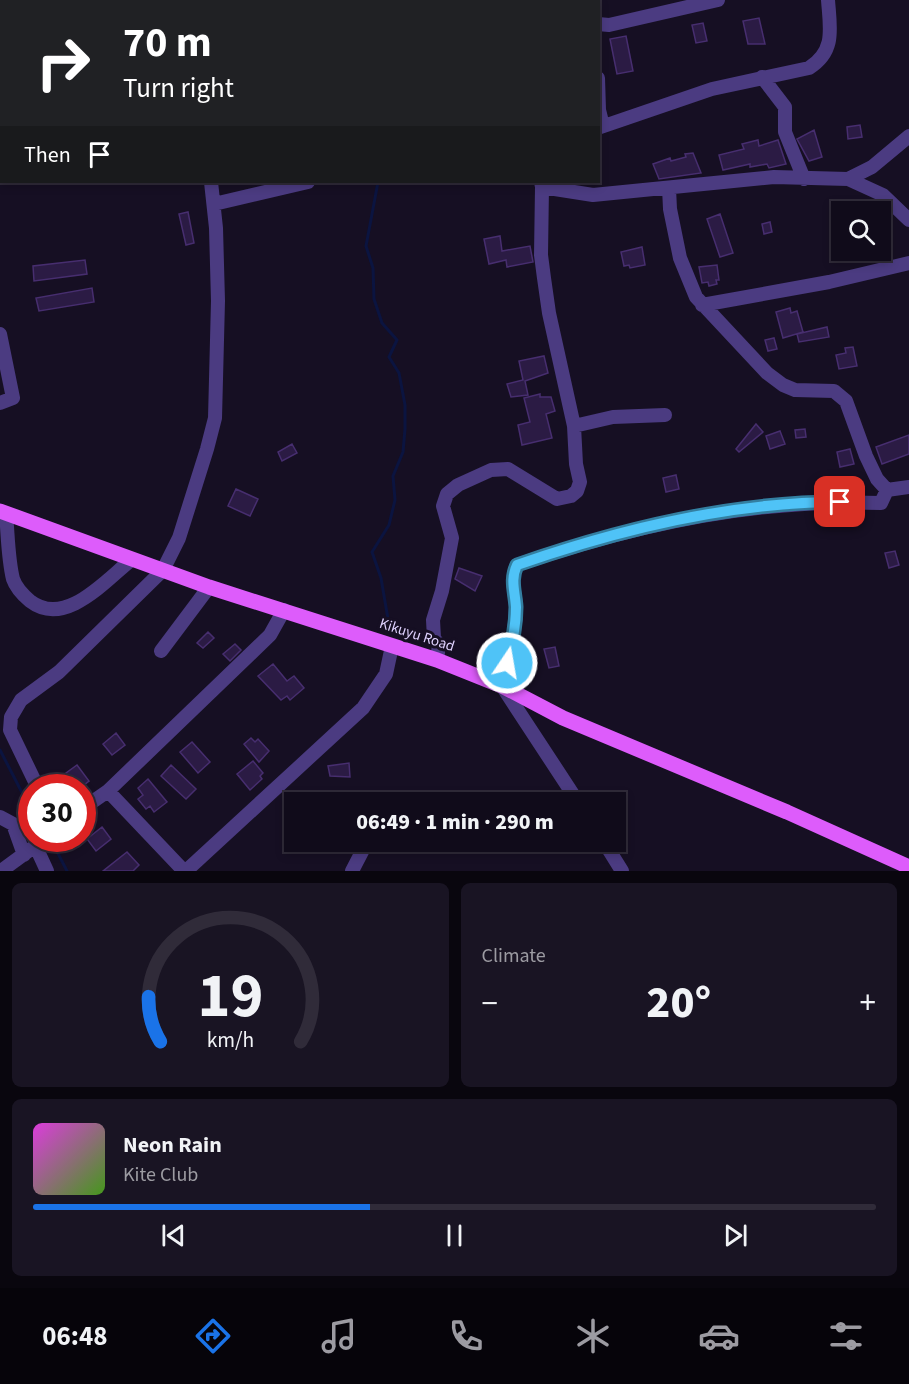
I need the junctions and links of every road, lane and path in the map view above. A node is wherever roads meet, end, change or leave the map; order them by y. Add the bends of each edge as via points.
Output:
1 (718, 0) edge
2 (828, 0) edge
3 (600, 24) edge
4 (762, 77) junction
5 (601, 127) edge
6 (909, 136) edge
7 (804, 179) junction
8 (848, 179) junction
9 (211, 183) edge
10 (304, 183) edge
11 (541, 184) edge
12 (669, 188) junction
13 (214, 204) junction
14 (909, 220) edge
15 (909, 263) edge
16 (702, 304) junction
17 (0, 334) edge
18 (7, 400) edge
19 (665, 415) dead end
20 (574, 426) junction
21 (909, 487) edge
22 (887, 490) junction
23 (3, 513) edge
24 (131, 560) junction
25 (163, 570) junction
26 (209, 586) junction
27 (284, 610) junction
28 (392, 646) junction
29 (161, 651) dead end
30 (437, 660) junction
31 (502, 686) junction
32 (31, 774) edge
33 (108, 791) junction
34 (571, 792) edge
35 (96, 799) edge
36 (0, 817) edge
37 (18, 829) edge
38 (28, 852) edge
39 (38, 852) edge
40 (362, 852) edge
41 (610, 852) edge
42 (909, 867) edge
43 (1, 871) edge
44 (47, 871) edge
45 (185, 871) edge
46 (352, 871) edge
47 (622, 871) edge

1 - 3 street
2 - 4 street via 830,40 821,60 808,68
4 - 5 street via 712,89
4 - 7 street via 785,107 785,132
6 - 8 street via 872,167
7 - 8 street
7 - 12 street via 774,177
8 - 14 street via 883,195
9 - 13 street
10 - 13 street
11 - 12 street via 593,195
11 - 20 street via 541,255 547,301
12 - 16 street via 680,258 688,284
13 - 25 street via 218,301 215,418 179,538
15 - 16 street via 829,282
16 - 22 street via 783,385 795,390 834,391 846,401 866,456
17 - 18 street
19 - 20 street via 613,417
20 - 30 street via 580,482 571,496 557,499 520,474 500,469 476,476 447,494 443,506 452,538 433,620 434,638 439,645
21 - 22 street
22 - 31 street via 881,503 824,502 682,519 587,541 517,565 513,573 513,641
23 - 24 main road, Kikuyu Road
23 - 24 street via 13,580 21,594 49,610 78,604
24 - 25 main road, Kikuyu Road
25 - 26 main road, Kikuyu Road
25 - 32 street via 59,672 21,700 11,717 10,730
26 - 27 main road, Kikuyu Road
26 - 29 street
27 - 28 main road, Kikuyu Road
27 - 33 street via 270,634
28 - 30 main road, Kikuyu Road
28 - 45 street via 386,674 363,708
30 - 31 main road, Kikuyu Road
31 - 34 street
31 - 42 main road, Kikuyu Road via 563,718
33 - 35 street
33 - 45 street
36 - 37 street
38 - 43 street
39 - 44 street
40 - 46 street
41 - 47 street

